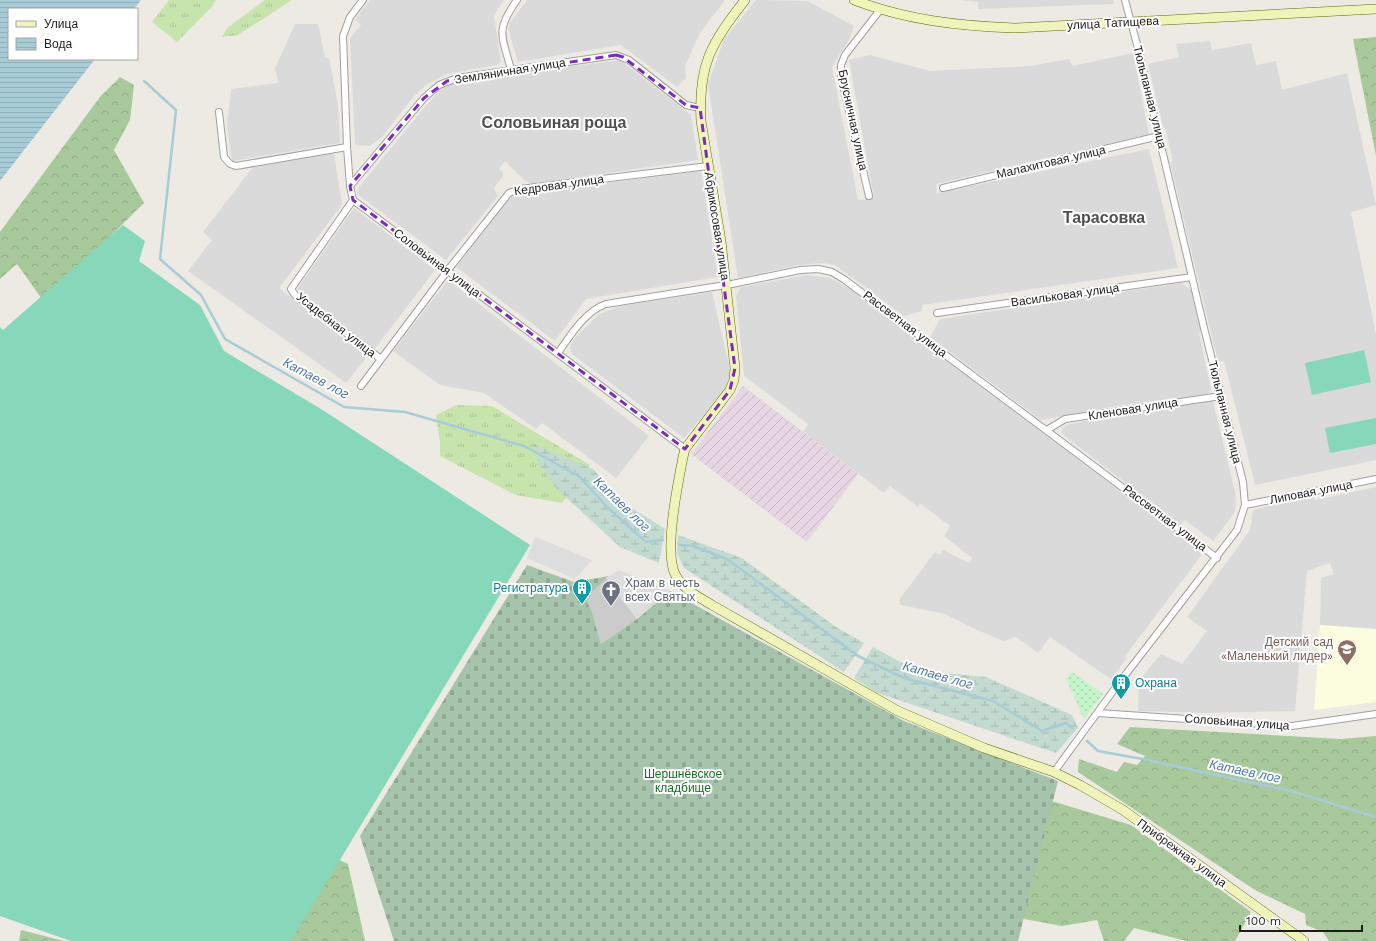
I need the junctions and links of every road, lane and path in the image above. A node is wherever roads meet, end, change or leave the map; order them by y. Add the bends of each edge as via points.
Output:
1 (363, 0) edge
2 (517, 0) edge
3 (744, 0) edge
4 (854, 0) edge
5 (1125, 0) edge
6 (1376, 9) edge
7 (880, 10) junction
8 (1131, 22) junction
9 (511, 70) junction
10 (700, 108) junction
11 (219, 112) dead end
12 (1159, 136) junction
13 (347, 147) junction
14 (708, 166) junction
15 (350, 186) junction
16 (943, 188) dead end
17 (869, 196) dead end
18 (353, 200) junction
19 (448, 270) junction
20 (1192, 277) junction
21 (726, 285) junction
22 (937, 313) dead end
23 (558, 353) junction
24 (381, 360) junction
25 (361, 386) dead end
26 (1221, 396) junction
27 (1047, 430) junction
28 (685, 449) junction
29 (1376, 479) edge
30 (1245, 505) junction
31 (1217, 558) junction
32 (1098, 713) junction
33 (1376, 714) edge
34 (1054, 772) junction
35 (1304, 941) edge

1 - 13 street via 350,17 343,36
2 - 9 street via 507,14 501,30
3 - 10 street, Абрикосовая улица via 718,34 706,58
4 - 7 street, улица Татищева
5 - 8 street, Тюльпанная улица
6 - 8 street, улица Татищева
7 - 8 street, улица Татищева via 926,21 979,27 1021,28
7 - 17 street, Брусничная улица via 841,64
8 - 12 street, Тюльпанная улица
9 - 10 street, Земляничная улица via 616,55 629,60 686,105
9 - 15 street, Земляничная улица via 457,78 439,85 424,98
10 - 14 street, Абрикосовая улица
11 - 13 street via 224,157 232,165 243,166
12 - 16 street, Малахитовая улица
12 - 20 street, Тюльпанная улица
13 - 15 street
14 - 19 street, Кедровая улица via 515,190 504,198
14 - 21 street, Абрикосовая улица
15 - 18 street
18 - 19 street, Соловьиная улица
18 - 24 street, Усадебная улица via 291,289 295,295
19 - 23 street, Соловьиная улица
19 - 24 street, Кедровая улица
20 - 22 street, Васильковая улица
20 - 26 street, Тюльпанная улица
21 - 23 street, Рассветная улица via 600,306 574,331
21 - 27 street, Рассветная улица via 800,270 818,269 832,272
21 - 28 street, Абрикосовая улица via 736,368 734,380 730,390
23 - 28 street, Соловьиная улица
24 - 25 street, Кедровая улица
26 - 27 street, Кленовая улица via 1065,419
26 - 30 street, Тюльпанная улица via 1244,482
27 - 31 street, Рассветная улица
28 - 34 street, Прибрежная улица via 677,490 672,566 675,575 689,591 898,711 984,748
29 - 30 street, Липовая улица
30 - 31 street, Тюльпанная улица via 1237,530
31 - 32 street, Тюльпанная улица
32 - 33 street, Соловьиная улица via 1142,714 1284,726 1308,725
32 - 34 street, Тюльпанная улица
34 - 35 street, Прибрежная улица via 1123,810

